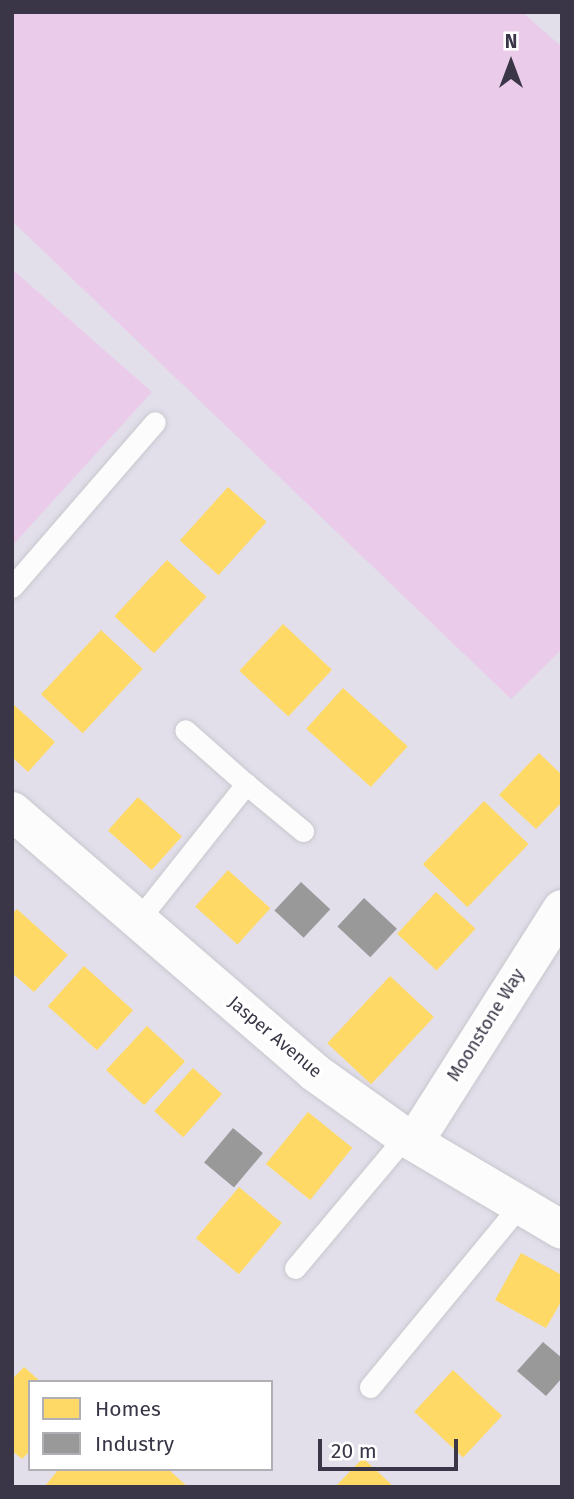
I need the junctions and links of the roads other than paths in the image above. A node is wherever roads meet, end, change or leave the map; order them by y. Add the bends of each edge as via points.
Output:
1 (155, 422) dead end
2 (12, 587) edge
3 (185, 730) dead end
4 (246, 784) junction
5 (12, 811) edge
6 (303, 831) dead end
7 (562, 909) edge
8 (138, 920) junction
9 (409, 1140) junction
10 (520, 1205) junction
11 (562, 1230) edge
12 (295, 1268) dead end
13 (370, 1387) dead end

1 - 2 lane
3 - 4 lane
4 - 6 lane
4 - 8 lane
5 - 8 street, Jasper Avenue
7 - 9 street, Moonstone Way
8 - 9 street, Jasper Avenue via 314,1072
9 - 10 street, Jasper Avenue
9 - 12 lane
10 - 11 street, Jasper Avenue
10 - 13 lane

